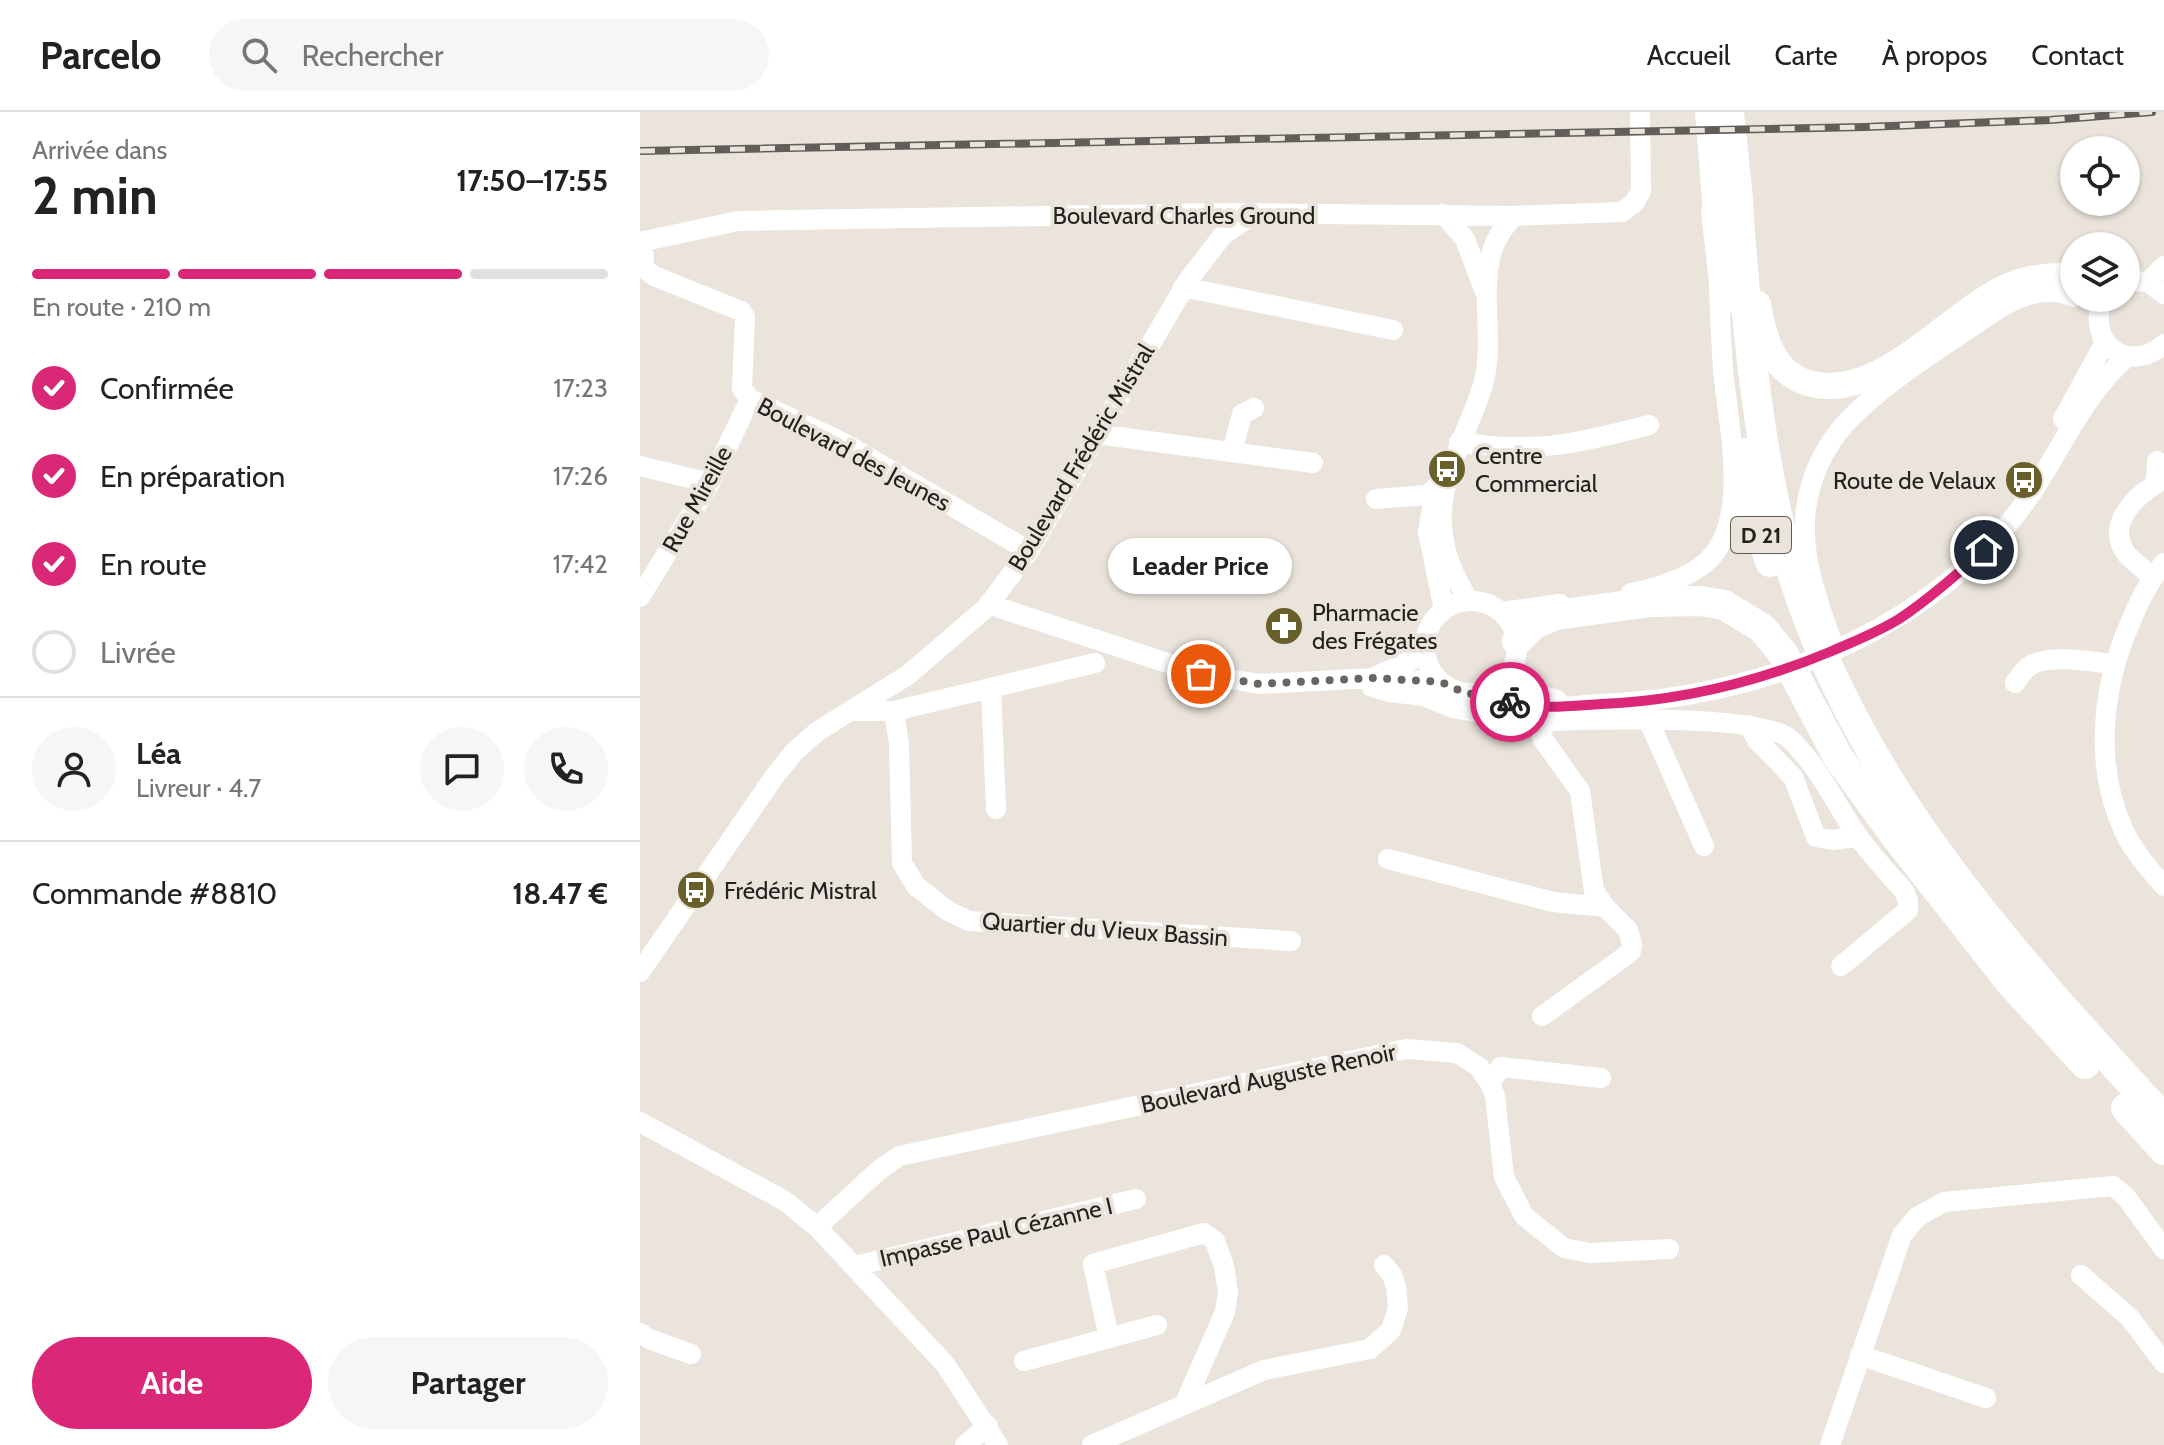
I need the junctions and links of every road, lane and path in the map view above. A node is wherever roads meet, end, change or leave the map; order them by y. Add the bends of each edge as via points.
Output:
1 (1640, 112) edge
2 (1708, 112) edge
3 (1731, 112) edge
4 (1736, 180) junction
5 (1716, 212) junction
6 (1221, 213) junction
7 (1254, 214) junction
8 (1443, 214) junction
9 (1513, 216) junction
10 (642, 242) edge
11 (2164, 266) edge
12 (642, 273) edge
13 (2060, 276) edge
14 (1186, 283) junction
15 (2156, 288) edge
16 (2060, 293) edge
17 (1487, 296) junction
18 (2100, 312) edge
19 (1393, 330) dead end
20 (2105, 342) junction
21 (2161, 350) edge
22 (2128, 356) junction
23 (750, 399) junction
24 (1254, 408) dead end
25 (1649, 425) dead end
26 (1097, 434) junction
27 (1458, 447) junction
28 (1232, 452) junction
29 (2157, 461) dead end
30 (1313, 463) dead end
31 (640, 466) edge
32 (710, 483) junction
33 (1439, 485) junction
34 (1376, 499) dead end
35 (1029, 551) junction
36 (2158, 570) edge
37 (640, 597) edge
38 (1469, 601) junction
39 (988, 604) junction
40 (1916, 606) junction
41 (1444, 610) junction
42 (1501, 612) junction
43 (1517, 641) junction
44 (1425, 654) junction
45 (1095, 663) dead end
46 (2114, 664) junction
47 (1510, 671) junction
48 (1363, 679) junction
49 (1441, 682) junction
50 (2015, 683) dead end
51 (991, 688) junction
52 (1475, 693) junction
53 (1544, 709) junction
54 (851, 711) junction
55 (894, 711) junction
56 (1648, 719) junction
57 (1502, 723) dead end
58 (1749, 725) junction
59 (1872, 752) junction
60 (996, 809) dead end
61 (1893, 833) junction
62 (1858, 837) junction
63 (1704, 846) dead end
64 (1388, 859) dead end
65 (1592, 876) junction
66 (2164, 886) edge
67 (1553, 902) junction
68 (1605, 907) junction
69 (1291, 941) dead end
70 (1841, 966) dead end
71 (640, 972) edge
72 (1542, 1016) dead end
73 (1601, 1078) dead end
74 (1490, 1083) junction
75 (640, 1122) edge
76 (2161, 1141) edge
77 (1136, 1199) dead end
78 (817, 1227) junction
79 (1669, 1249) dead end
80 (2164, 1249) edge
81 (1384, 1265) dead end
82 (855, 1266) junction
83 (2081, 1275) dead end
84 (1157, 1325) dead end
85 (640, 1333) edge
86 (1109, 1338) junction
87 (691, 1354) dead end
88 (1860, 1355) junction
89 (1024, 1361) dead end
90 (2164, 1363) edge
91 (1986, 1398) dead end
92 (1184, 1405) junction
93 (988, 1426) junction
94 (965, 1445) edge
95 (998, 1445) edge
96 (1092, 1445) edge
97 (1830, 1445) edge

1 - 9 street, Boulevard Charles Ground via 1641,191 1635,202 1622,212 1604,215
2 - 5 main road, D 21
3 - 4 main road, D 21
4 - 13 main road via 1763,335 1777,362 1807,383 1832,387 1867,379 2005,287
4 - 59 highway, D 21 via 1757,403 1781,530 1813,628
5 - 42 street, D 21 via 1733,477 1722,538 1705,564 1651,589
5 - 61 highway, D 21 via 1739,422 1756,516 1812,683
6 - 7 street, Boulevard Charles Ground
6 - 10 street, Boulevard Charles Ground via 738,221
6 - 14 street, Boulevard Frédéric Mistral
7 - 8 street, Boulevard Charles Ground
7 - 14 street, Boulevard Frédéric Mistral via 1223,235
8 - 9 street, Boulevard Charles Ground
8 - 17 street via 1465,239
9 - 17 street via 1495,243
10 - 12 street, Boulevard des Jeunes
11 - 15 street
12 - 23 street, Boulevard des Jeunes via 741,311 742,389
14 - 19 street
14 - 26 street, Boulevard Frédéric Mistral
16 - 59 street via 2014,300 1872,397 1841,428 1820,460 1810,487 1805,552
17 - 27 street via 1484,381
18 - 20 street via 2099,330
20 - 22 street
20 - 40 street via 2020,486
21 - 22 street
22 - 40 street via 2103,380 2010,521 1952,579
23 - 32 street, Rue Mireille
23 - 35 street, Boulevard des Jeunes via 846,444
24 - 28 street via 1242,414
25 - 27 street via 1534,449
26 - 28 street
26 - 35 street, Boulevard Frédéric Mistral
27 - 33 street
27 - 38 street via 1442,527 1453,576
28 - 30 street
29 - 36 street via 2156,484 2127,505 2121,531 2128,555
31 - 32 street
32 - 37 street, Rue Mireille
33 - 34 street via 1427,495
33 - 41 street via 1428,532
35 - 39 street, Boulevard Frédéric Mistral
36 - 46 street
38 - 41 street
38 - 42 street
39 - 48 street via 1201,674 1259,684
39 - 54 street, Boulevard Frédéric Mistral via 908,675
40 - 53 street via 1815,658 1723,689 1661,701
41 - 44 street via 1429,628
42 - 43 street
43 - 47 street
43 - 61 highway via 1534,624 1556,615 1651,602 1724,605 1762,628 1784,655 1838,757
44 - 48 street
44 - 49 street
45 - 51 street
46 - 50 street via 2044,661 2029,666
46 - 66 street via 2104,749 2111,792 2124,831
47 - 52 street via 1501,682
47 - 53 street
48 - 49 street
48 - 57 street via 1389,692 1424,696
49 - 52 street
51 - 55 street
51 - 60 street
52 - 53 street
53 - 56 street
53 - 65 street via 1542,738 1580,791
54 - 55 street
54 - 71 street, Boulevard Frédéric Mistral via 795,751
55 - 69 street, Quartier du Vieux Bassin via 902,863 916,886 948,911 969,921
56 - 58 street
56 - 63 street
58 - 62 street via 1788,736 1811,762
58 - 62 street via 1793,777 1816,837
59 - 76 highway, D 21 via 1925,835
61 - 76 highway via 2010,982
62 - 70 street via 1904,891 1908,910
64 - 67 street
65 - 67 street
65 - 68 street
67 - 68 street
68 - 72 street via 1628,930 1631,951
73 - 74 street via 1501,1067
74 - 78 street, Boulevard Auguste Renoir via 1479,1067 1457,1053 1406,1049 899,1156
74 - 79 street via 1504,1177 1524,1216 1564,1248 1590,1253
75 - 78 street via 785,1201
77 - 82 street, Impasse Paul Cézanne I
78 - 82 street
80 - 88 street via 2113,1186 1944,1202 1917,1217 1902,1235
81 - 92 street via 1396,1287 1398,1308 1391,1330 1370,1349 1264,1370
82 - 93 street via 945,1364
83 - 90 street via 2130,1318
84 - 86 street
85 - 87 street
86 - 89 street
86 - 92 street via 1093,1264 1190,1235 1204,1233 1215,1241 1228,1293 1225,1312
88 - 91 street
88 - 97 street
92 - 96 street
93 - 94 street
93 - 95 street

